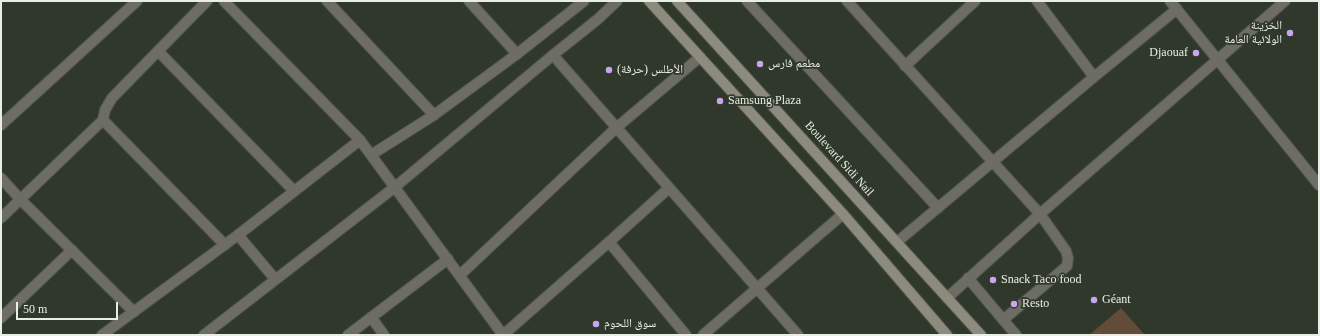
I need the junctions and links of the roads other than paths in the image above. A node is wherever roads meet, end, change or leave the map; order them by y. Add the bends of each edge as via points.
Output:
1 (137, 1) edge
2 (207, 1) edge
3 (224, 1) edge
4 (327, 1) edge
5 (469, 1) edge
6 (583, 1) edge
7 (617, 1) edge
8 (649, 1) edge
9 (677, 1) edge
10 (747, 1) edge
11 (847, 1) edge
12 (975, 1) edge
13 (1037, 1) edge
14 (1170, 1) edge
15 (1285, 1) edge
16 (1177, 9) junction
17 (158, 51) junction
18 (517, 54) junction
19 (553, 55) junction
20 (700, 57) junction
21 (1217, 59) junction
22 (905, 66) junction
23 (1094, 77) junction
24 (434, 115) junction
25 (103, 120) junction
26 (1, 125) edge
27 (616, 128) junction
28 (360, 140) junction
29 (371, 155) junction
30 (993, 162) junction
31 (1, 178) edge
32 (1318, 181) edge
33 (395, 187) junction
34 (669, 188) junction
35 (294, 191) junction
36 (20, 199) junction
37 (938, 208) junction
38 (843, 214) junction
39 (1040, 214) junction
40 (1, 218) edge
41 (238, 236) junction
42 (609, 242) junction
43 (897, 242) junction
44 (225, 245) junction
45 (72, 250) junction
46 (448, 259) junction
47 (460, 275) junction
48 (968, 278) junction
49 (275, 279) junction
50 (757, 288) junction
51 (946, 298) junction
52 (134, 312) junction
53 (371, 317) junction
54 (1, 318) edge
55 (1003, 320) junction
56 (102, 335) edge
57 (204, 335) edge
58 (348, 335) edge
59 (384, 335) edge
60 (503, 335) edge
61 (686, 335) edge
62 (703, 335) edge
63 (798, 335) edge
64 (947, 335) edge
65 (981, 335) edge
66 (1016, 335) edge

1 - 26 street
2 - 17 street
3 - 28 street
4 - 24 street
5 - 18 street
6 - 18 street
7 - 19 street
8 - 20 main road
9 - 43 main road, Boulevard Sidi Nail
10 - 37 street
11 - 22 street
12 - 22 street
13 - 23 street
14 - 16 street
15 - 21 street
16 - 21 street
16 - 23 street
17 - 25 street via 112,98
17 - 35 street
18 - 24 street
19 - 27 street
19 - 33 street
20 - 27 street
20 - 38 main road
21 - 32 street
21 - 39 street
22 - 30 street
23 - 30 street
24 - 29 street
25 - 36 street
25 - 44 street
27 - 34 street
27 - 47 street
28 - 29 street
28 - 35 street
29 - 33 street
30 - 37 street
30 - 39 street
31 - 36 street
33 - 46 street
33 - 49 street
34 - 42 street
34 - 50 street
35 - 41 street
36 - 40 street
36 - 45 street
37 - 43 street
38 - 50 street
38 - 64 main road
39 - 48 street
39 - 55 street via 1066,251 1066,266
41 - 44 street
41 - 49 street
42 - 60 street
42 - 61 street
43 - 51 main road, Boulevard Sidi Nail
44 - 52 street
45 - 52 street
45 - 54 street
46 - 47 street
46 - 53 street
47 - 60 street
48 - 51 street
48 - 55 street
49 - 57 street
50 - 62 street
50 - 63 street
51 - 65 main road, Boulevard Sidi Nail
52 - 56 street
53 - 58 street
53 - 59 street
55 - 66 street

